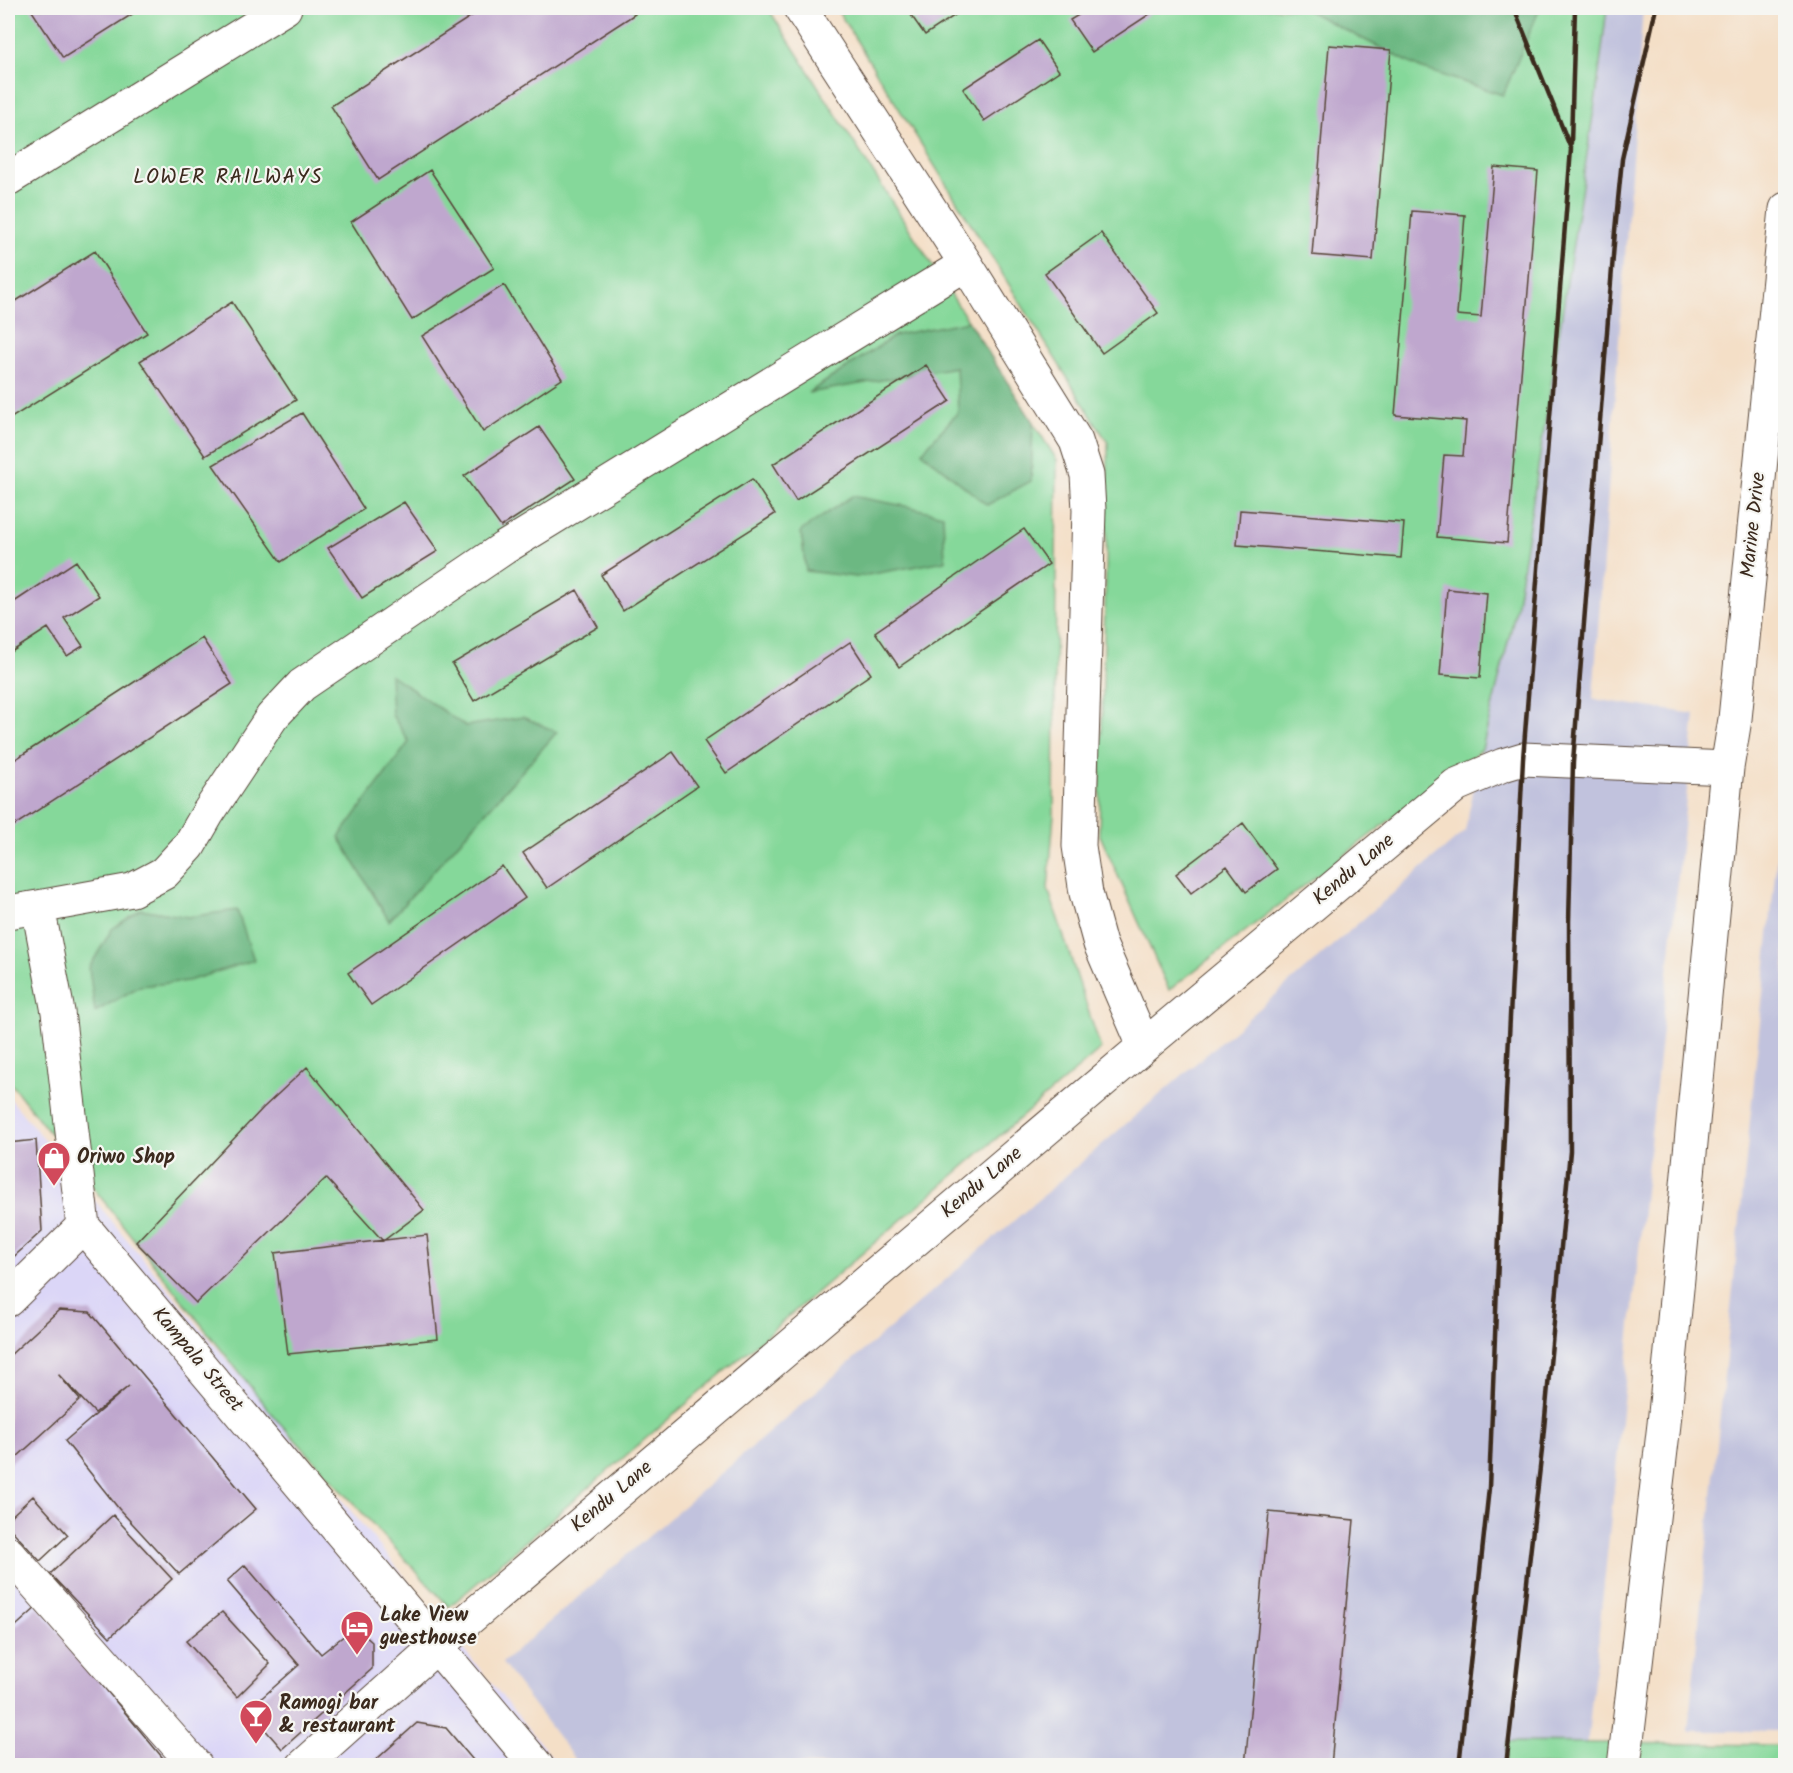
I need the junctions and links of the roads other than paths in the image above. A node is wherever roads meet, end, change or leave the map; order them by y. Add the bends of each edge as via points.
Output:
1 (285, 8) edge
2 (800, 8) edge
3 (8, 179) edge
4 (1785, 209) edge
5 (966, 264) junction
6 (1727, 768) junction
7 (23, 910) edge
8 (1144, 1046) junction
9 (83, 1226) junction
10 (8, 1300) edge
11 (8, 1553) edge
12 (437, 1646) junction
13 (196, 1766) edge
14 (303, 1766) edge
15 (537, 1766) edge
16 (1624, 1766) edge

1 - 3 street
2 - 5 street
4 - 6 street, Marine Drive
5 - 7 street via 504,548 302,685 272,717 189,846 164,873 132,890
5 - 8 street via 1076,441 1087,475 1079,846 1086,893 1100,944
6 - 8 street, Kendu Lane via 1523,759 1456,784
6 - 16 street, Marine Drive via 1664,1424
7 - 9 street via 58,1012
8 - 12 street, Kendu Lane
9 - 10 street
9 - 12 street, Kampala Street
11 - 13 street
12 - 14 street, Kendu Lane
12 - 15 street, Kampala Street

